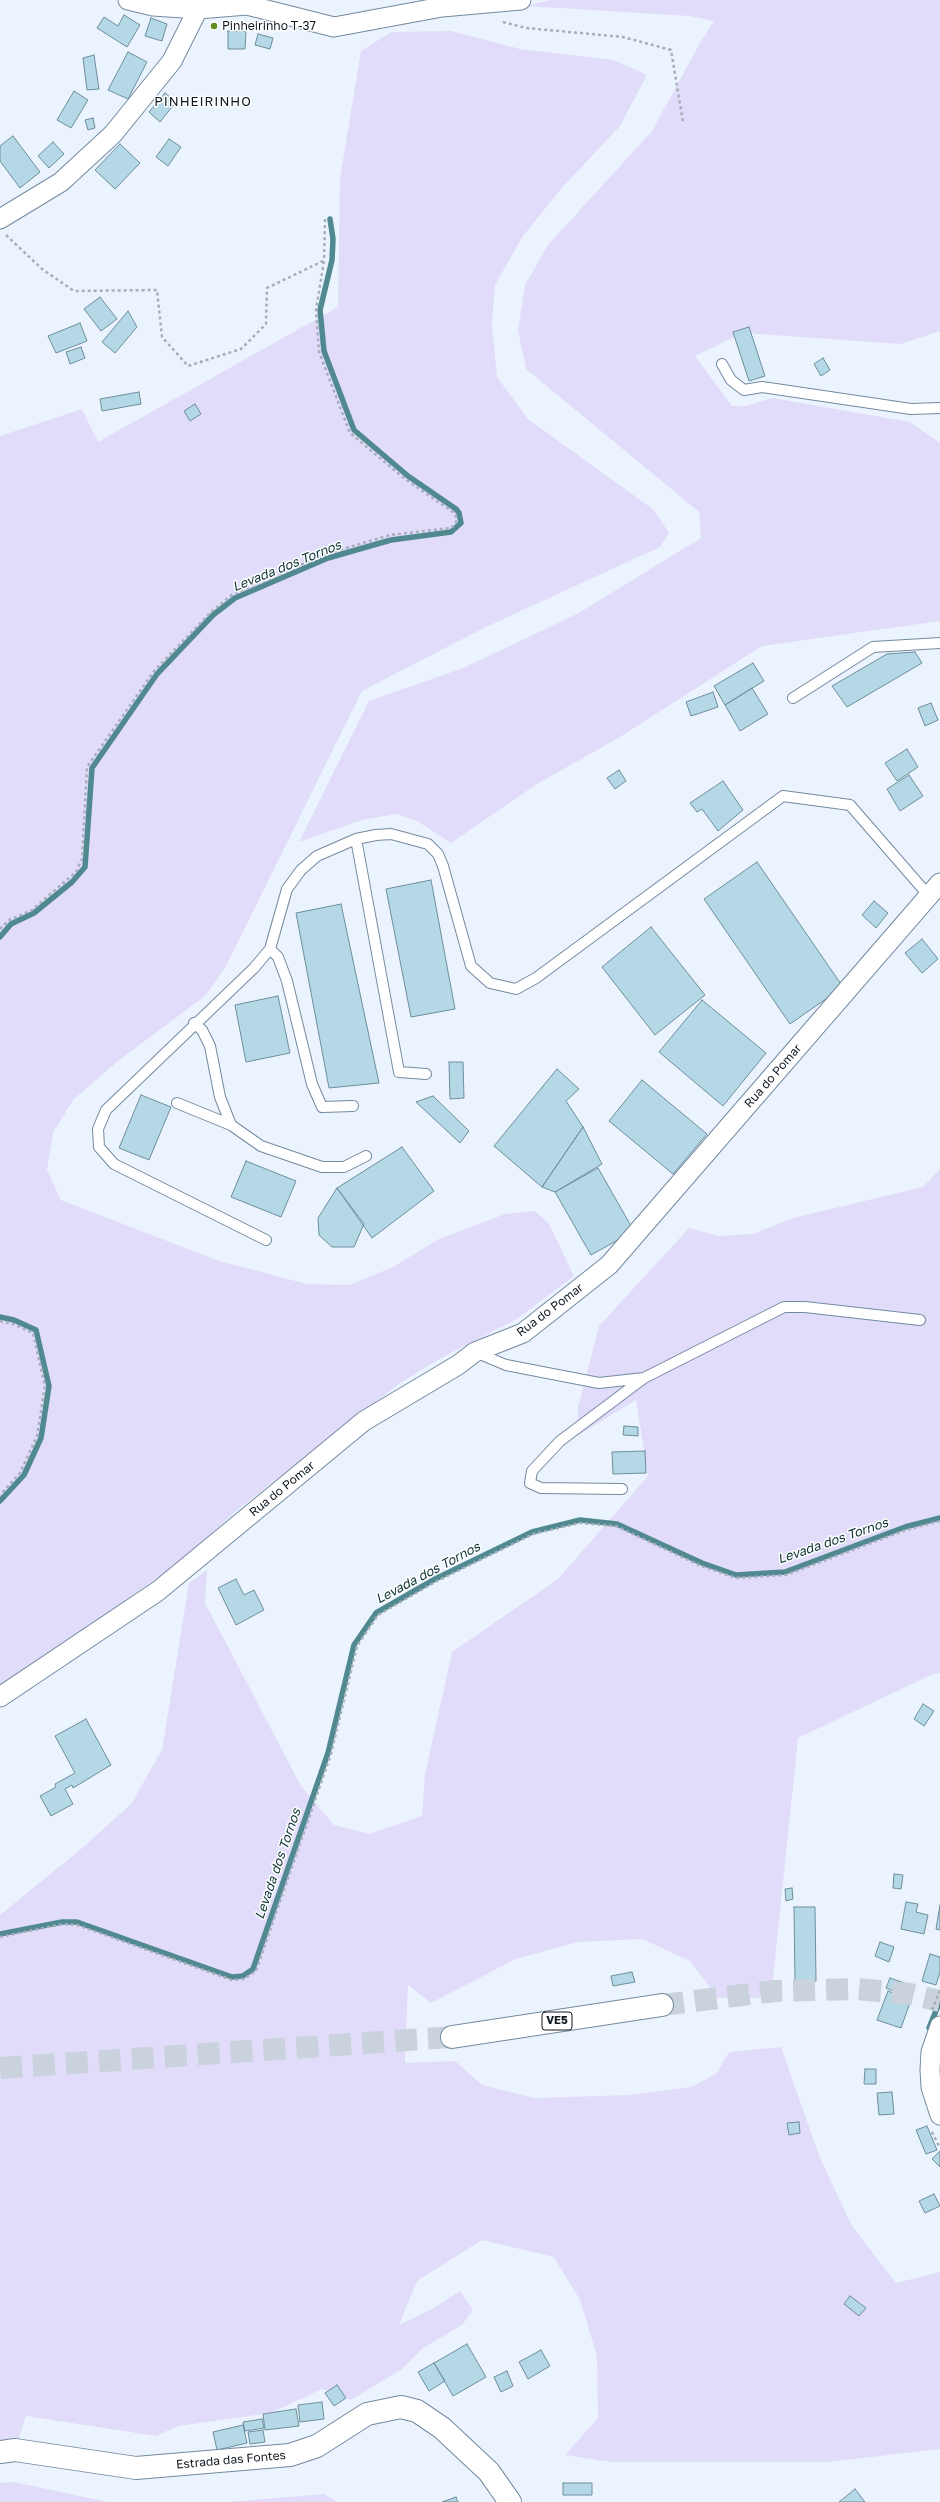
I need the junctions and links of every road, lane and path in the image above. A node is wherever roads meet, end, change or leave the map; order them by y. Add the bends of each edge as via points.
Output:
1 (128, 0) edge
2 (521, 0) edge
3 (198, 9) junction
4 (496, 20) dead end
5 (683, 122) dead end
6 (0, 219) edge
7 (325, 219) dead end
8 (0, 229) edge
9 (324, 261) junction
10 (722, 364) dead end
11 (940, 408) edge
12 (940, 642) edge
13 (793, 698) dead end
14 (356, 838) junction
15 (934, 890) edge
16 (0, 930) edge
17 (270, 949) junction
18 (194, 1023) junction
19 (426, 1074) dead end
20 (177, 1103) dead end
21 (353, 1106) dead end
22 (231, 1125) junction
23 (366, 1156) dead end
24 (266, 1240) dead end
25 (920, 1320) dead end
26 (0, 1321) edge
27 (475, 1352) junction
28 (644, 1378) junction
29 (622, 1490) dead end
30 (0, 1495) edge
31 (940, 1521) edge
32 (0, 1697) edge
33 (0, 1937) edge
34 (662, 2006) tunnel mouth
35 (940, 2026) edge
36 (452, 2037) tunnel mouth
37 (940, 2115) edge
38 (0, 2452) edge
39 (510, 2502) edge

1 - 3 street via 153,6
2 - 3 street via 442,6 334,27 247,5
3 - 6 street via 172,61 114,134 61,182
4 - 5 path via 526,28 623,37 671,50
7 - 9 path
8 - 9 path via 42,269 74,291 157,290 162,337 188,366 241,349 266,324 267,288
9 - 16 path via 316,310 319,352 350,433 406,479 453,512 457,518 456,525 390,536 326,554 233,594 211,612 154,671 87,767 82,859 76,872 32,910 10,920
10 - 11 lane via 731,380 744,390 762,387 911,409
12 - 13 lane via 874,647
14 - 15 lane via 391,834 428,844 438,854 443,866 471,966 490,983 516,989 536,978 783,796 850,805
14 - 17 lane via 317,856 301,870 287,889
14 - 19 lane via 399,1072
15 - 27 street, Rua do Pomar via 609,1265 523,1333
17 - 18 lane via 254,968
17 - 21 lane via 278,957 286,981 312,1084 322,1107
18 - 22 lane via 202,1030 210,1046 220,1097
18 - 24 lane via 145,1075 106,1110 98,1129 99,1147 114,1164
20 - 22 lane
22 - 23 lane via 261,1146 322,1167 344,1167
25 - 28 lane via 784,1307
26 - 30 path via 33,1333 45,1386 37,1436 20,1473
27 - 28 lane via 506,1365 598,1383
27 - 32 street, Rua do Pomar via 364,1422 158,1591
28 - 29 lane via 560,1441 532,1471 530,1483 540,1488
31 - 33 path via 906,1530 786,1575 736,1578 701,1566 616,1526 580,1523 533,1534 437,1581 378,1615 357,1646 330,1754 256,1971 244,1979 232,1980 77,1925 63,1924
34 - 36 street, VE5
35 - 37 street via 931,2052 930,2070 931,2087
38 - 39 street, Estrada das Fontes via 15,2450 136,2468 290,2455 317,2446 367,2414 392,2408 417,2411 442,2428 489,2472

